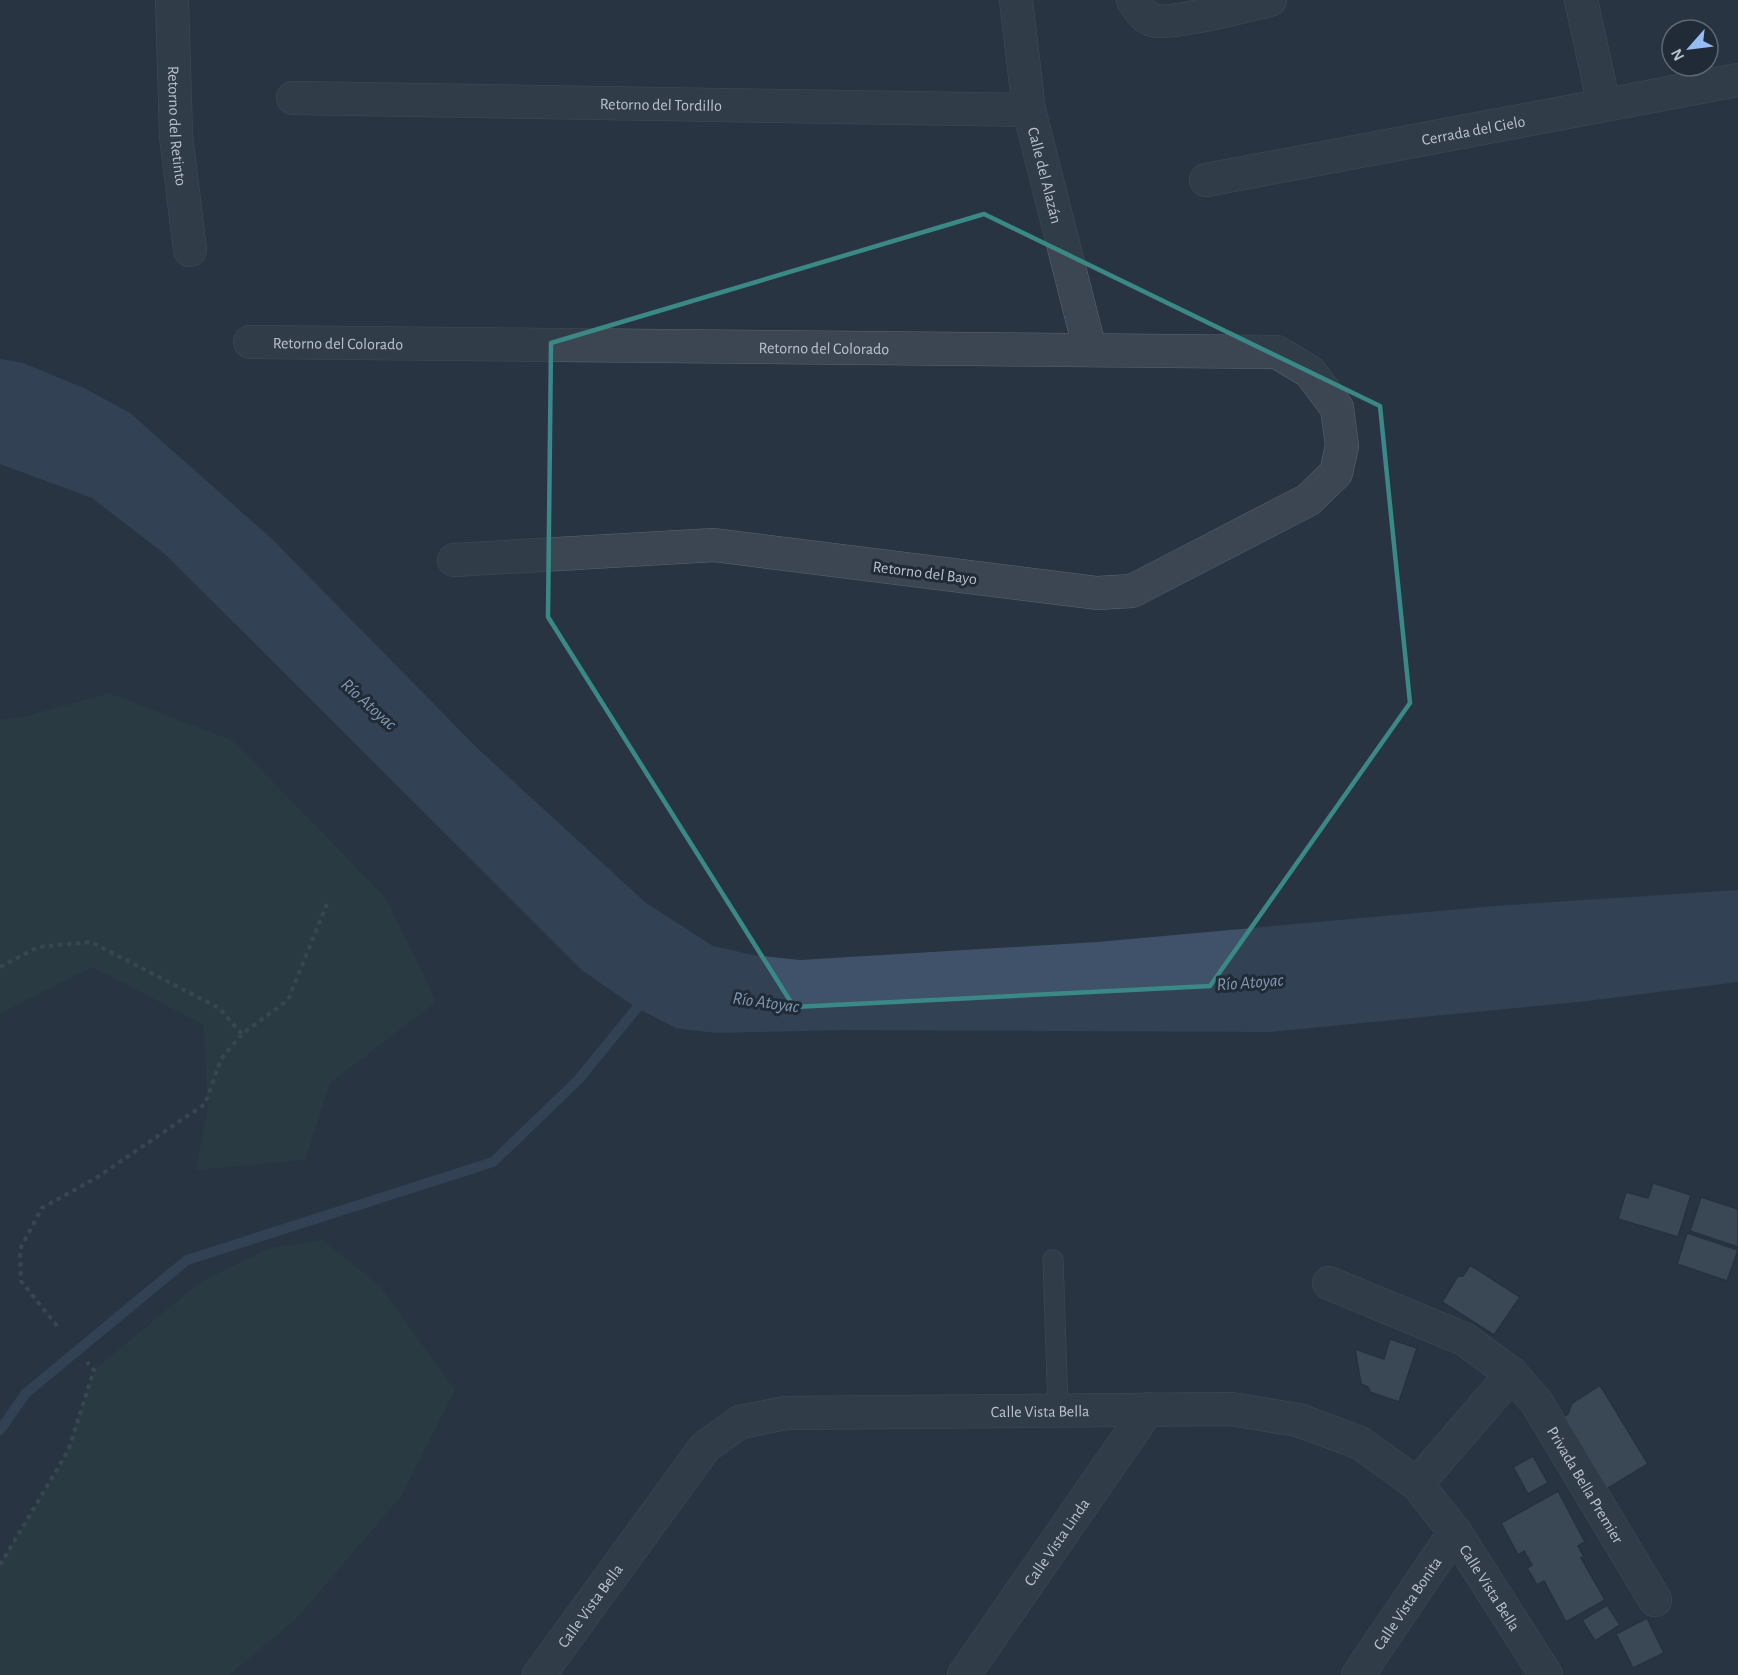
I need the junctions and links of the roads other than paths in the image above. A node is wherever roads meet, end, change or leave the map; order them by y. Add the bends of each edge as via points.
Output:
1 (172, 0) edge
2 (1016, 0) edge
3 (1270, 0) edge
4 (1581, 0) edge
5 (1137, 7) edge
6 (1733, 84) edge
7 (293, 98) dead end
8 (1604, 105) junction
9 (1029, 110) junction
10 (1206, 180) dead end
11 (190, 250) dead end
12 (250, 342) dead end
13 (1090, 350) junction
14 (1342, 446) joint
15 (454, 561) dead end
16 (1053, 1260) dead end
17 (1329, 1283) dead end
18 (1512, 1374) junction
19 (1148, 1409) junction
20 (1058, 1410) junction
21 (1417, 1484) junction
22 (1455, 1532) junction
23 (1656, 1600) dead end
24 (539, 1675) edge
25 (964, 1675) edge
26 (1358, 1675) edge
27 (1546, 1675) edge

1 - 11 street, Retorno del Retinto via 176,135
2 - 9 street, Calle del Alazán
3 - 5 street via 1171,21 1154,21
4 - 8 street
6 - 8 street, Cerrada del Cielo
7 - 9 street, Retorno del Tordillo
8 - 10 street, Cerrada del Cielo
9 - 13 street, Calle del Alazán
12 - 13 street, Retorno del Colorado
13 - 14 street, Retorno del Colorado via 1277,352 1310,372 1337,408
14 - 15 street, Retorno del Bayo via 1336,473 1308,500 1132,591 1097,593 714,545
16 - 20 lane
17 - 18 street, Privada Bella Premier via 1464,1339
18 - 21 street
18 - 23 street, Privada Bella Premier via 1537,1403
19 - 20 street, Calle Vista Bella
19 - 21 street, Calle Vista Bella via 1231,1409 1298,1420 1360,1443
19 - 25 street, Calle Vista Linda
20 - 24 street, Calle Vista Bella via 786,1413 740,1422 705,1447
21 - 22 street, Calle Vista Bella
22 - 26 street, Calle Vista Bonita
22 - 27 street, Calle Vista Bella

